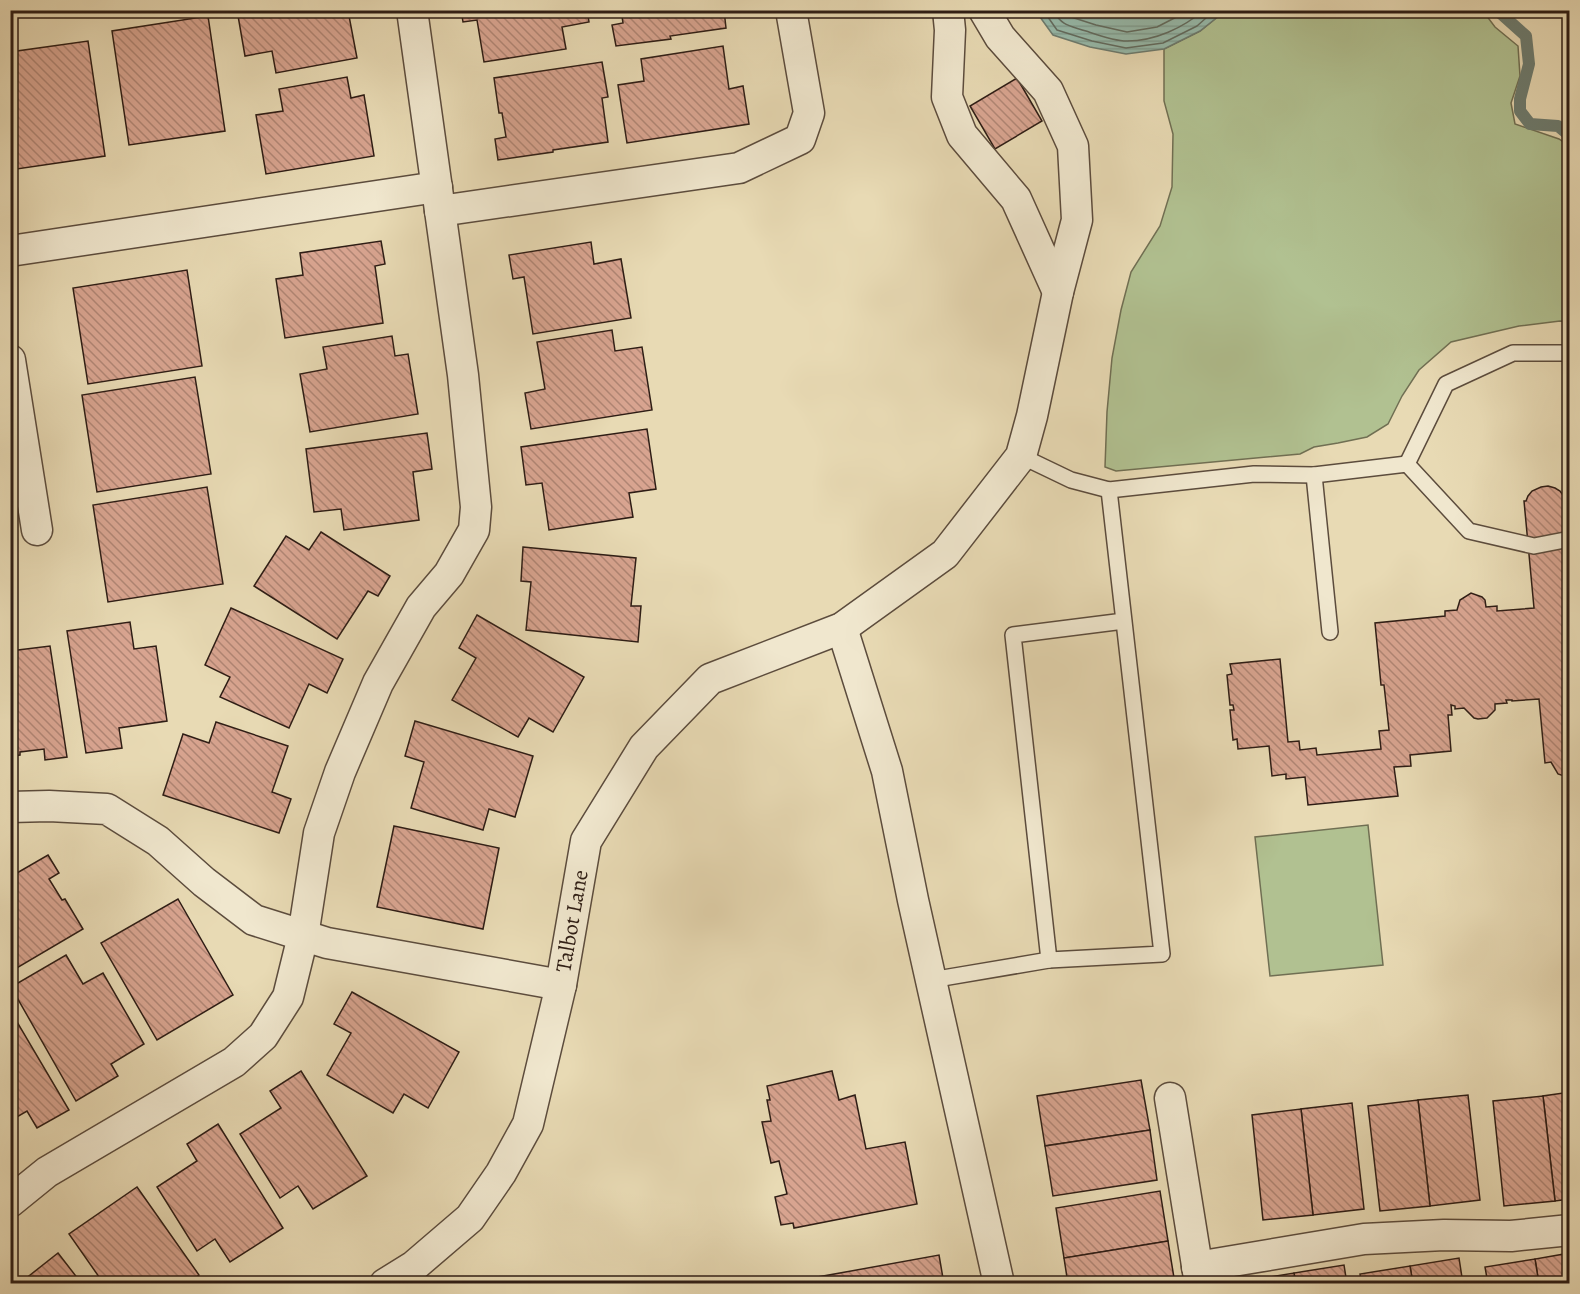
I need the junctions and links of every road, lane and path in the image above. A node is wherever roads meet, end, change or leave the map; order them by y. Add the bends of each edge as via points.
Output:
1 (412, 10) edge
2 (791, 10) edge
3 (948, 10) edge
4 (984, 10) edge
5 (438, 199) junction
6 (10, 251) edge
7 (1058, 292) junction
8 (1569, 353) edge
9 (10, 360) edge
10 (1021, 456) junction
11 (1407, 464) junction
12 (1314, 475) junction
13 (1110, 490) junction
14 (36, 530) dead end
15 (1569, 539) edge
16 (1124, 621) junction
17 (842, 628) junction
18 (1330, 633) dead end
19 (10, 807) edge
20 (303, 936) junction
21 (1049, 960) junction
22 (931, 980) junction
23 (561, 985) junction
24 (1170, 1098) dead end
25 (10, 1202) edge
26 (1569, 1230) edge
27 (1198, 1275) edge
28 (385, 1284) edge
29 (999, 1284) edge

1 - 5 street
2 - 5 street via 808,112 800,139 739,168
3 - 7 street via 947,96 962,135 1016,199
4 - 7 street via 1000,36 1048,91 1073,146 1077,220
5 - 6 street
5 - 20 street via 463,375 476,507 474,530 449,574 421,607 378,684 340,772 319,833
7 - 10 street
8 - 11 lane via 1513,353 1446,384
9 - 14 street
10 - 13 lane via 1071,480
10 - 17 street, Talbot Lane via 945,554
11 - 12 lane
11 - 15 lane via 1469,531 1534,546
12 - 13 lane via 1254,474
12 - 18 lane
13 - 16 lane
16 - 21 lane via 1013,635
16 - 21 lane via 1162,954
17 - 22 street via 887,771
17 - 23 street, Talbot Lane via 710,679 644,747 586,841
19 - 20 street via 107,809 158,841 254,920
20 - 23 street
20 - 25 street via 288,997 263,1036 234,1062 47,1172
21 - 22 lane
22 - 29 street
23 - 28 street, Talbot Lane via 528,1124 501,1173 470,1218 414,1266
24 - 27 street
26 - 27 street via 1511,1236 1364,1239

